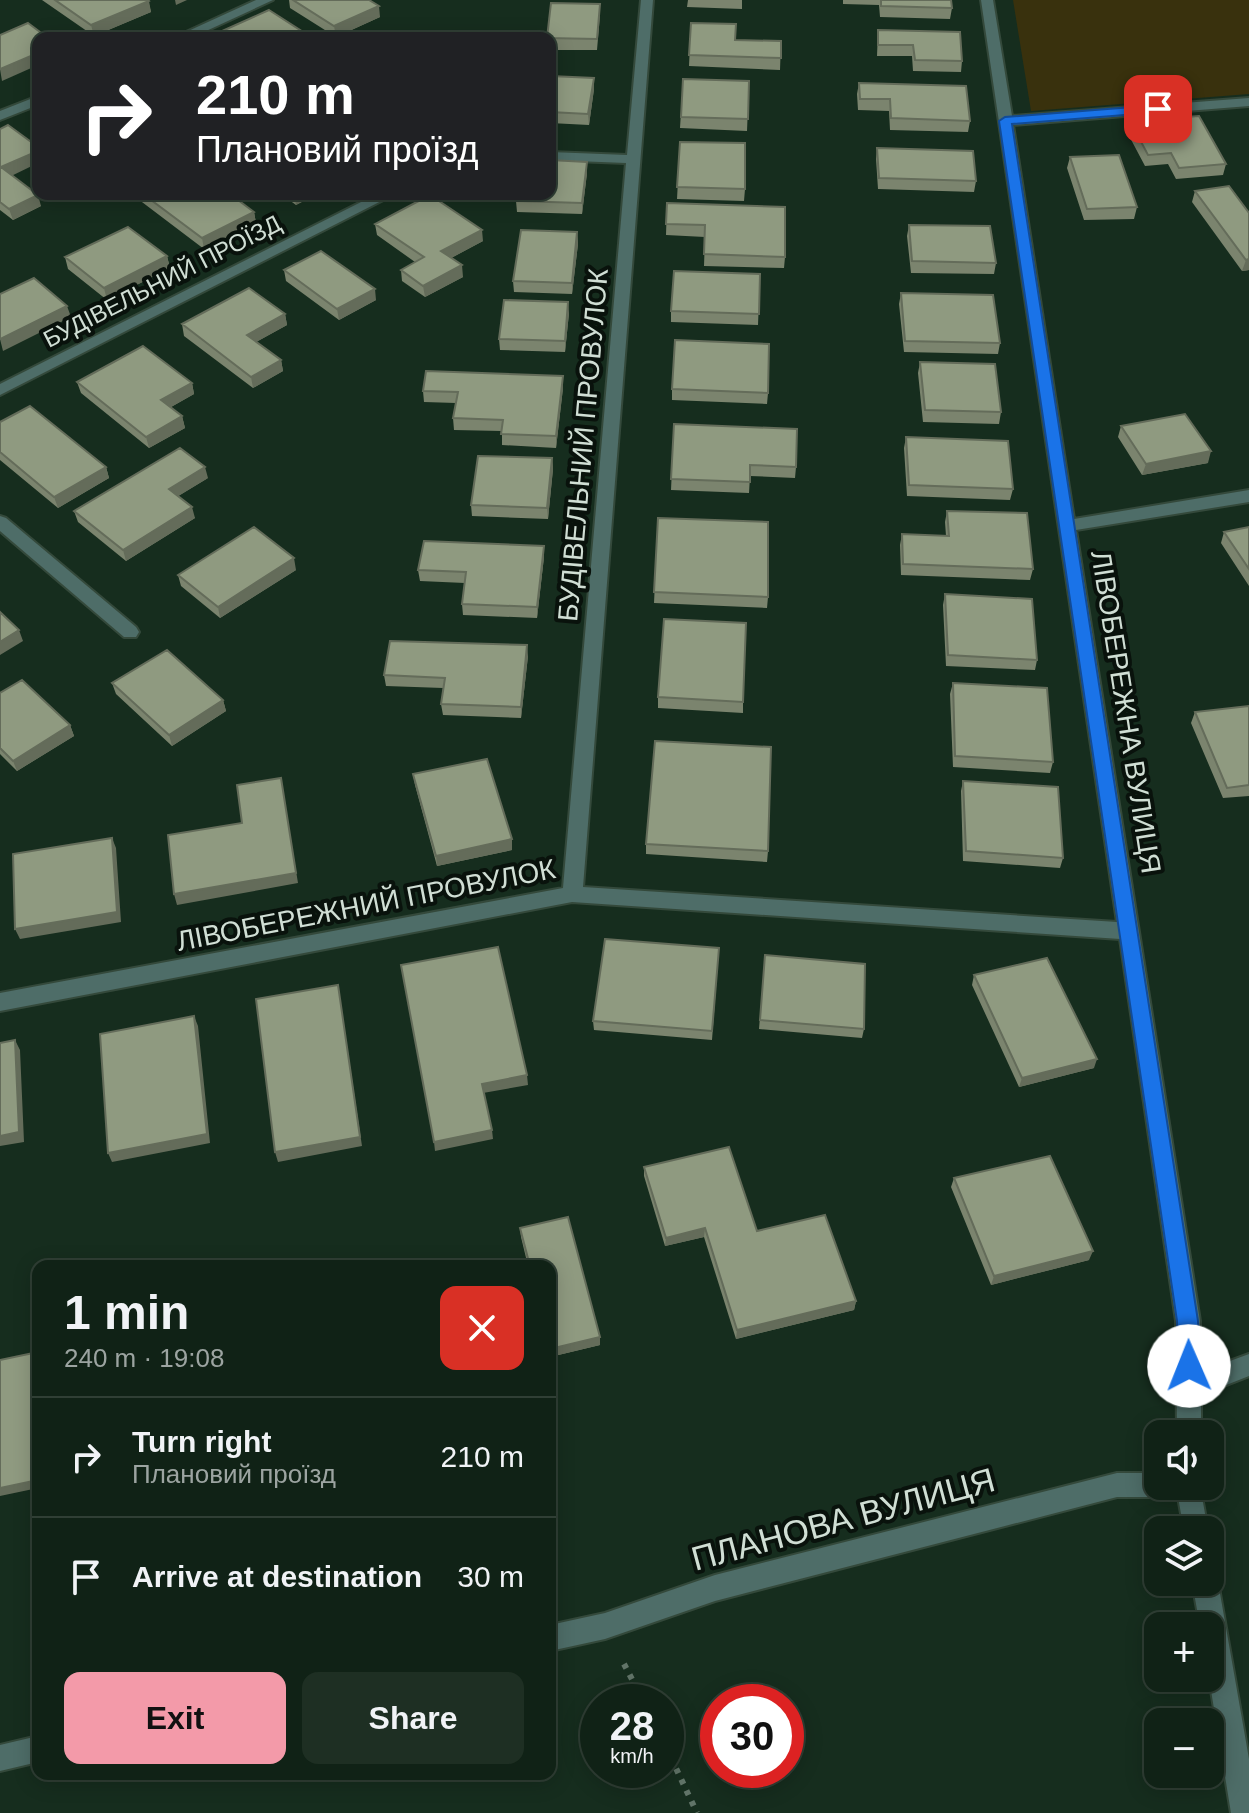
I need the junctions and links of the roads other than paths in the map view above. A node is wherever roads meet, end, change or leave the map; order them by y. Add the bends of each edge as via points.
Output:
1 (267, 0) edge
2 (647, 0) edge
3 (987, 0) edge
4 (194, 32) edge
5 (1249, 102) edge
6 (32, 103) edge
7 (0, 116) edge
8 (1005, 121) junction
9 (556, 156) edge
10 (634, 159) junction
11 (376, 200) edge
12 (0, 390) edge
13 (1249, 496) edge
14 (0, 522) edge
15 (1066, 526) junction
16 (130, 632) dead end
17 (572, 894) junction
18 (1127, 931) junction
19 (0, 1002) edge
20 (1249, 1365) edge
21 (1189, 1388) junction
22 (1189, 1420) edge
23 (1144, 1485) edge
24 (1207, 1596) edge
25 (556, 1637) edge
26 (32, 1750) edge
27 (0, 1758) edge
28 (1245, 1813) edge

1 - 4 street
2 - 10 street, БУДІВЕЛЬНИЙ ПРОВУЛОК
3 - 8 street, ЛІВОБЕРЕЖНА ВУЛИЦЯ
5 - 8 street
6 - 7 street
8 - 15 street, ЛІВОБЕРЕЖНА ВУЛИЦЯ
9 - 10 street
10 - 17 street, БУДІВЕЛЬНИЙ ПРОВУЛОК
11 - 12 street, БУДІВЕЛЬНИЙ ПРОЇЗД
13 - 15 street
14 - 16 street
15 - 18 street, ЛІВОБЕРЕЖНА ВУЛИЦЯ
17 - 18 street, ЛІВОБЕРЕЖНИЙ ПРОВУЛОК
17 - 19 street, ЛІВОБЕРЕЖНИЙ ПРОВУЛОК
18 - 21 street, ЛІВОБЕРЕЖНА ВУЛИЦЯ via 1188,1321
20 - 21 street
21 - 22 street, ЛІВОБЕРЕЖНА ВУЛИЦЯ
23 - 25 street, ПЛАНОВА ВУЛИЦЯ via 1117,1485 715,1588 605,1626
24 - 28 street
26 - 27 street

